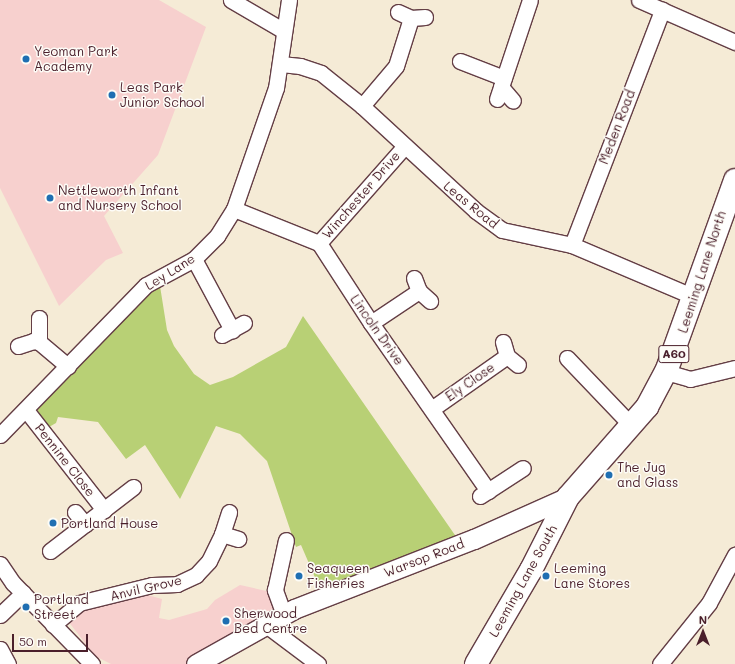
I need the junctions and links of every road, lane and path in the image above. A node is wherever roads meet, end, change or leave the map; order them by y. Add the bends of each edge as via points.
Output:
1 (231, 0) edge
2 (289, 0) edge
3 (530, 0) edge
4 (639, 0) edge
5 (662, 10) junction
6 (398, 12) dead end
7 (284, 31) junction
8 (735, 42) edge
9 (460, 62) dead end
10 (280, 64) junction
11 (500, 88) junction
12 (513, 101) dead end
13 (362, 106) junction
14 (404, 147) junction
15 (735, 180) edge
16 (730, 204) edge
17 (234, 209) junction
18 (319, 243) junction
19 (572, 245) junction
20 (194, 258) junction
21 (421, 290) dead end
22 (692, 296) junction
23 (39, 318) dead end
24 (371, 323) junction
25 (232, 329) dead end
26 (39, 342) junction
27 (18, 346) dead end
28 (510, 354) dead end
29 (567, 358) dead end
30 (68, 366) junction
31 (735, 368) edge
32 (666, 372) junction
33 (433, 408) junction
34 (26, 410) junction
35 (631, 425) junction
36 (0, 435) edge
37 (522, 468) dead end
38 (133, 487) dead end
39 (568, 497) junction
40 (104, 510) junction
41 (75, 512) dead end
42 (229, 512) dead end
43 (85, 524) junction
44 (222, 534) junction
45 (238, 539) dead end
46 (286, 540) dead end
47 (50, 551) dead end
48 (735, 555) edge
49 (0, 564) edge
50 (23, 593) junction
51 (0, 615) edge
52 (284, 615) junction
53 (53, 625) junction
54 (266, 625) junction
55 (0, 649) edge
56 (8, 664) edge
57 (92, 664) edge
58 (196, 664) edge
59 (318, 664) edge
60 (476, 664) edge
61 (660, 664) edge

1 - 7 street
2 - 7 street, Ley Lane
3 - 11 street
4 - 5 street
5 - 8 street
5 - 19 street, Meden Road
6 - 13 street via 418,18 396,66
7 - 10 street, Ley Lane
9 - 11 street
10 - 13 street, Leas Road via 300,66 321,73
10 - 17 street, Ley Lane via 276,88
11 - 12 street
13 - 14 street, Leas Road
14 - 18 street, Winchester Drive
14 - 19 street, Leas Road via 491,224 512,233
15 - 16 highway, Leeming Lane North / A60
16 - 22 highway, Leeming Lane North / A60
17 - 18 street
17 - 20 street, Ley Lane via 217,236
18 - 24 street, Lincoln Drive
19 - 22 street, Leas Road
20 - 25 street
20 - 30 street, Ley Lane via 146,285
21 - 24 street
22 - 32 highway, Leeming Lane North / A60 via 682,332
23 - 26 street
24 - 33 street, Lincoln Drive
26 - 27 street via 33,341
26 - 30 street
28 - 33 street, Ely Close
29 - 35 street
30 - 34 street, Ley Lane
31 - 32 street via 690,379
32 - 35 highway, Leeming Lane North / A60 via 647,407
33 - 37 street, Lincoln Drive via 484,493
34 - 36 street, Ley Lane
34 - 40 street, Pennine Close
35 - 39 highway, Leeming Lane North / A60
38 - 40 street, Pennine Close
39 - 52 main road, Warsop Road via 474,539 328,594
39 - 60 highway, Leeming Lane South / A60 via 531,570
40 - 43 street, Pennine Close
41 - 43 street
42 - 44 street, Anvil Grove
43 - 47 street, Pennine Close
44 - 45 street
44 - 53 street, Anvil Grove via 209,561 196,575 177,584 152,585 79,603
46 - 52 street via 275,590
48 - 61 street via 709,603
49 - 50 street
50 - 51 street
50 - 53 street
52 - 54 main road, Warsop Road
53 - 57 street
54 - 58 main road, Warsop Road
54 - 59 street
55 - 56 street

